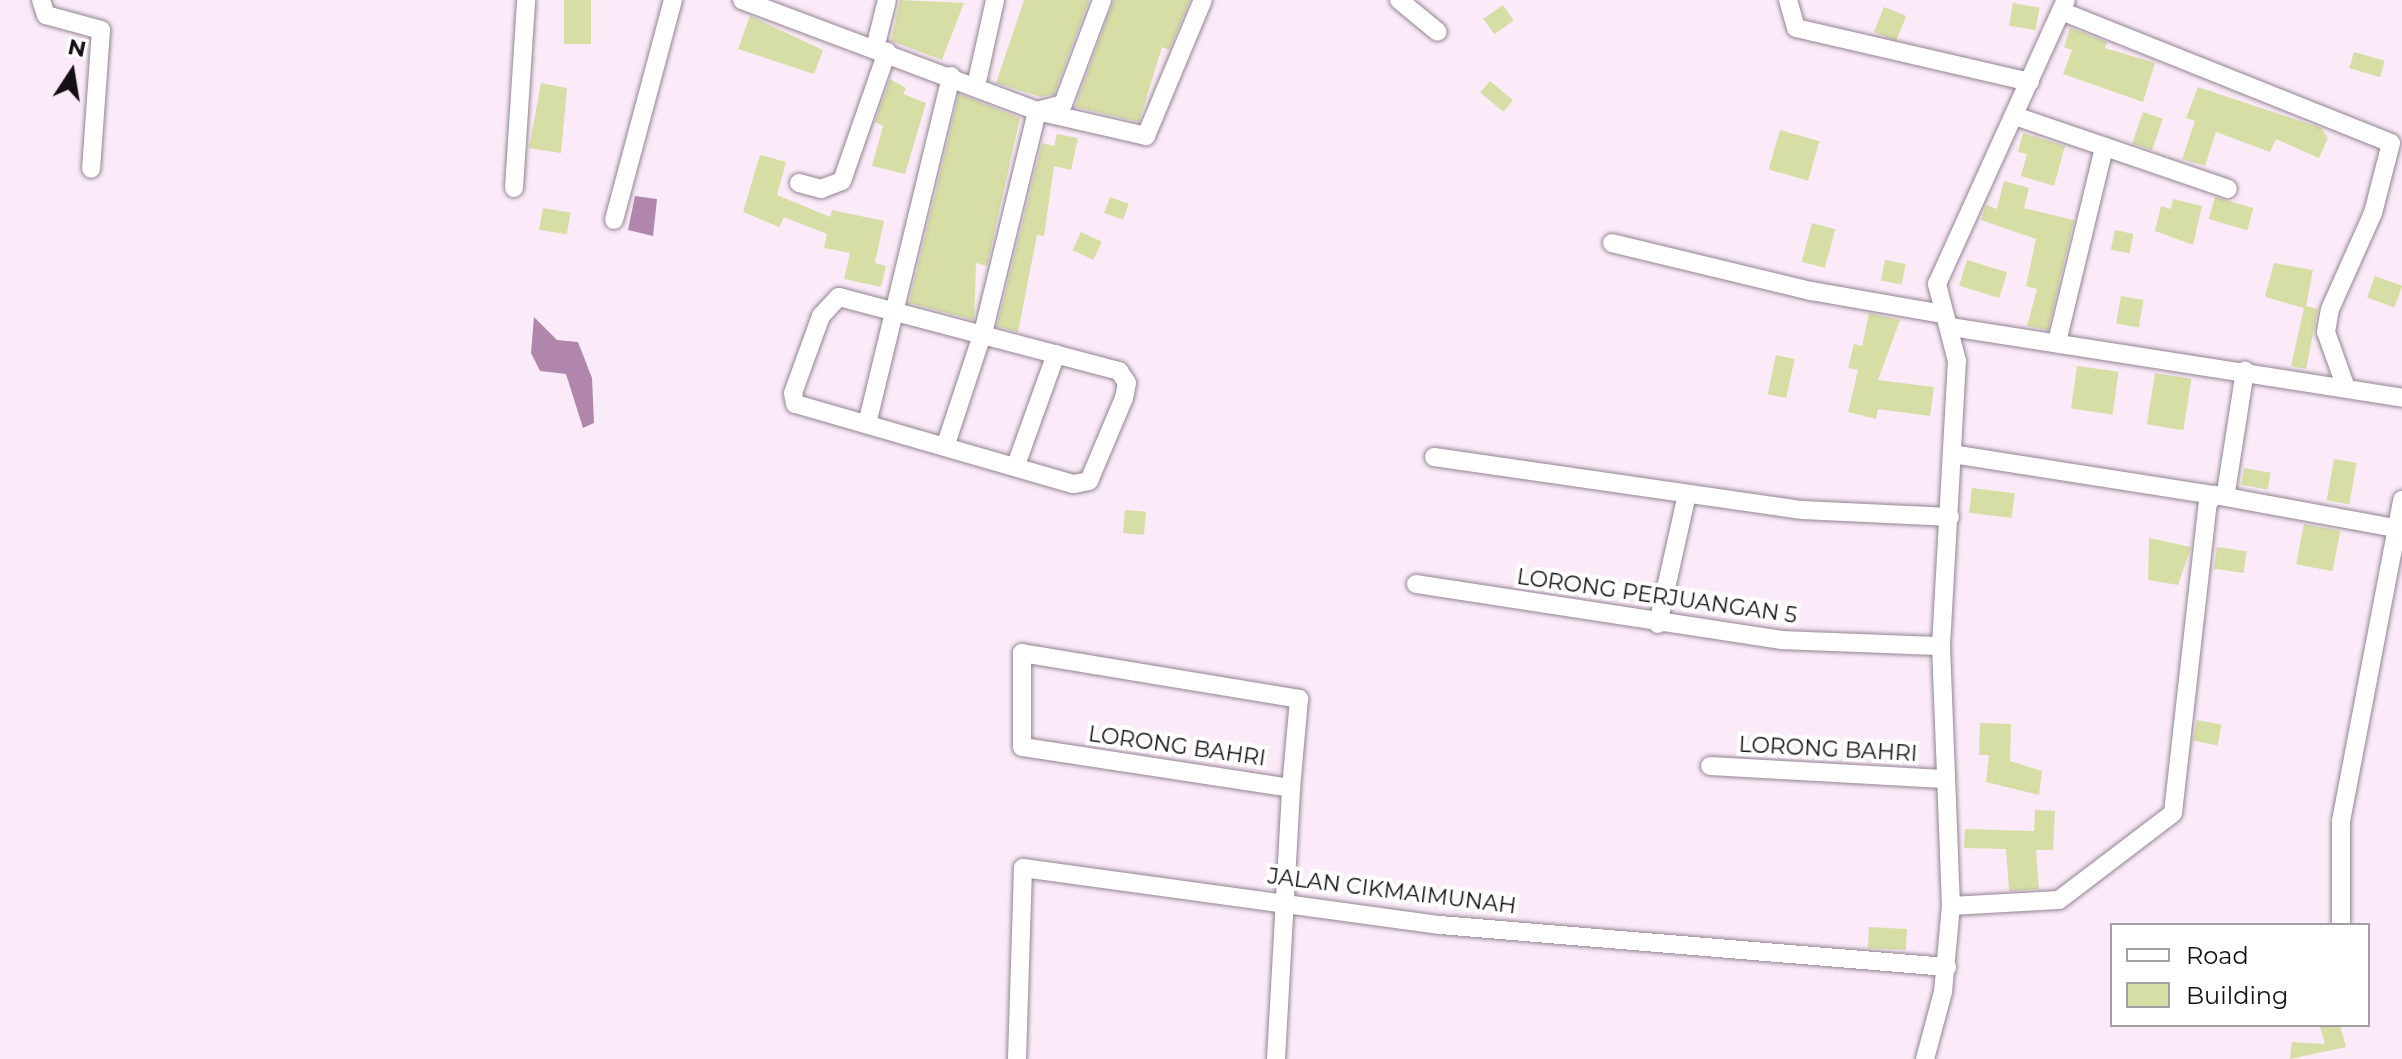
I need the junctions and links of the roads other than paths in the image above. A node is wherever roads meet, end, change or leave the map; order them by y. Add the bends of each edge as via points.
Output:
1 (41, 0) edge
2 (526, 0) edge
3 (673, 0) edge
4 (742, 0) edge
5 (887, 0) edge
6 (995, 0) edge
7 (1102, 0) edge
8 (1203, 0) edge
9 (1399, 0) edge
10 (1788, 0) edge
11 (2064, 6) edge
12 (1438, 32) dead end
13 (881, 50) junction
14 (951, 76) junction
15 (2030, 82) junction
16 (976, 86) junction
17 (1037, 111) junction
18 (2015, 116) junction
19 (2104, 147) junction
20 (91, 169) dead end
21 (799, 183) dead end
22 (514, 188) dead end
23 (2228, 189) dead end
24 (614, 220) dead end
25 (1612, 243) dead end
26 (900, 310) junction
27 (1947, 321) junction
28 (982, 334) junction
29 (2057, 342) junction
30 (1056, 354) junction
31 (2245, 370) junction
32 (2346, 388) junction
33 (2402, 398) edge
34 (867, 424) junction
35 (945, 447) junction
36 (1952, 454) junction
37 (1434, 457) dead end
38 (1016, 465) junction
39 (1687, 494) junction
40 (2220, 494) junction
41 (2402, 500) edge
42 (1950, 517) junction
43 (2394, 528) junction
44 (1416, 584) dead end
45 (1658, 624) junction
46 (1941, 646) junction
47 (1710, 766) dead end
48 (1943, 779) junction
49 (1291, 788) junction
50 (1289, 902) junction
51 (1951, 906) junction
52 (2341, 922) dead end
53 (1947, 967) junction
54 (1017, 1059) edge
55 (1276, 1059) edge
56 (1925, 1059) edge

1 - 20 street via 46,15 101,30
2 - 22 street
3 - 24 street
4 - 13 street
5 - 13 street
6 - 16 street
7 - 17 street via 1063,104
8 - 17 street via 1146,136
9 - 12 street
10 - 15 street via 1796,28
11 - 15 street
11 - 32 street via 2391,143 2373,213 2330,309 2326,332
13 - 14 street
13 - 21 street via 842,181 821,189
14 - 16 street
14 - 26 street
15 - 18 street
16 - 17 street
17 - 28 street
18 - 19 street
18 - 27 street via 1937,284
19 - 23 street
19 - 29 street
25 - 27 street
26 - 28 street
26 - 34 street
26 - 34 street via 847,298 830,302 793,393 801,407
27 - 29 street
27 - 36 street via 1957,361
28 - 30 street
28 - 35 street
29 - 31 street
30 - 38 street
30 - 38 street via 1119,371 1127,383 1119,413 1084,485
31 - 32 street
31 - 40 street
32 - 33 street
34 - 35 street
35 - 38 street
36 - 40 street
36 - 42 street
37 - 39 street
39 - 42 street via 1802,510
39 - 45 street
40 - 43 street
40 - 51 street via 2208,503 2173,813 2059,900
41 - 43 street
42 - 46 street
43 - 52 street via 2341,821
44 - 45 street, LORONG PERJUANGAN 5
45 - 46 street, LORONG PERJUANGAN 5 via 1783,640
46 - 48 street
47 - 48 street, LORONG BAHRI
48 - 51 street
49 - 49 street, LORONG BAHRI via 1022,747 1022,653 1299,699
49 - 50 street
50 - 53 street, JALAN CIKMAIMUNAH via 1440,925
50 - 54 street, JALAN CIKMAIMUNAH via 1023,868
50 - 55 street
51 - 53 street
53 - 56 street

